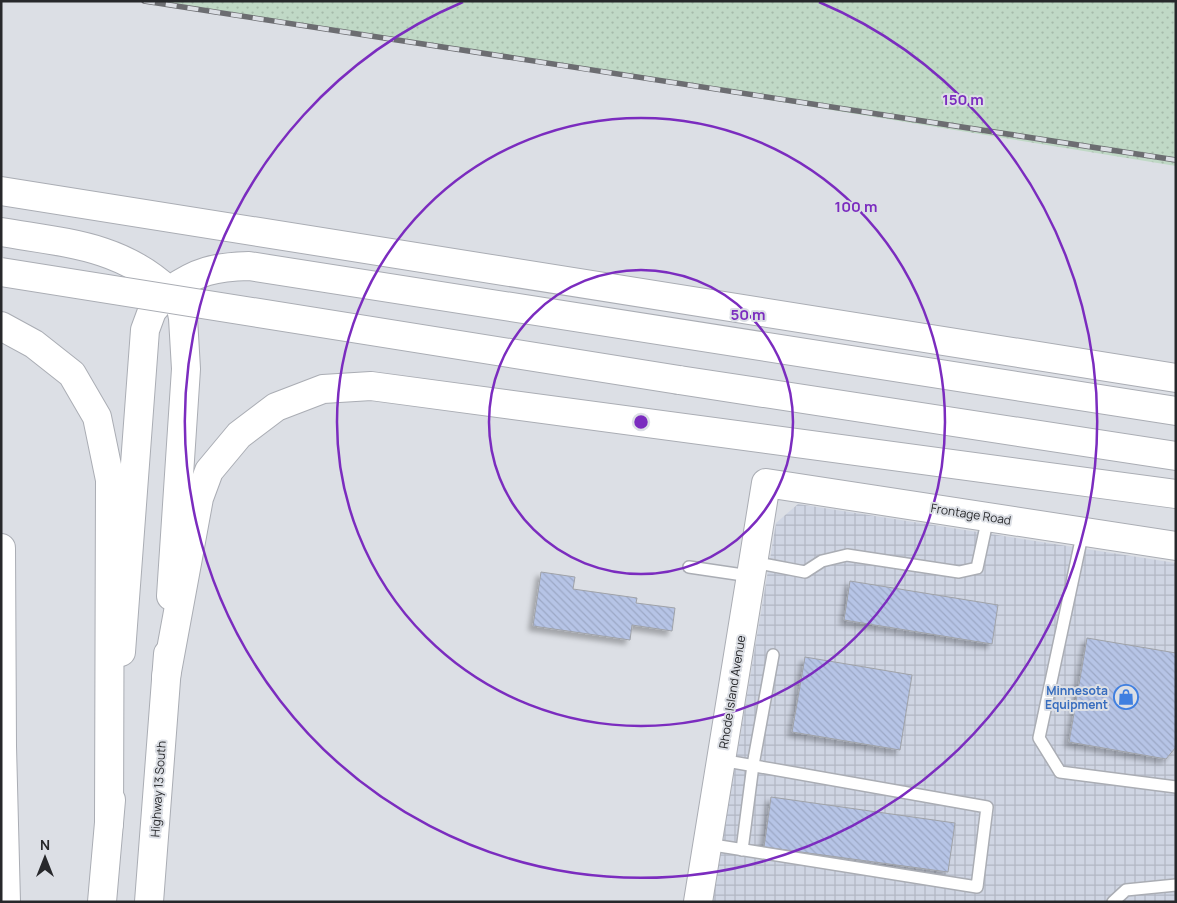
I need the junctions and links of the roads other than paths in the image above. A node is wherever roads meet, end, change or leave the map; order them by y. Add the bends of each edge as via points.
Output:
1 (1, 191) edge
2 (1, 232) edge
3 (1, 272) edge
4 (169, 291) junction
5 (1, 326) edge
6 (1176, 378) edge
7 (1176, 411) edge
8 (1176, 456) edge
9 (766, 483) joint
10 (1176, 494) edge
11 (988, 517) junction
12 (1083, 532) junction
13 (1176, 546) edge
14 (2, 550) edge
15 (689, 566) dead end
16 (752, 569) junction
17 (772, 655) dead end
18 (166, 677) junction
19 (721, 760) junction
20 (753, 765) junction
21 (1176, 787) edge
22 (109, 824) junction
23 (707, 844) junction
24 (742, 850) junction
25 (1176, 885) edge
26 (6, 902) edge
27 (102, 902) edge
28 (149, 902) edge
29 (698, 902) edge
30 (1113, 902) edge

1 - 6 main road
2 - 4 main road via 96,248 152,275
3 - 8 main road, bridge
4 - 7 main road via 187,278 220,266 249,266
4 - 18 main road via 181,308 186,369
4 - 22 main road via 152,311 145,330
5 - 22 main road via 34,344 72,374 99,426 110,480
9 - 11 main road, Frontage Road
9 - 16 main road, Rhode Island Avenue
10 - 18 main road via 371,386 323,389 276,407 239,435 209,471 199,498
11 - 12 main road, Frontage Road
11 - 16 lane via 977,568 959,572 847,555 822,562 806,572
12 - 13 main road, Frontage Road
12 - 21 lane via 1039,738 1060,772
14 - 26 main road
15 - 16 lane
16 - 19 main road, Rhode Island Avenue
17 - 20 lane
18 - 28 main road, Highway 13 South
19 - 20 lane
19 - 23 main road, Rhode Island Avenue
20 - 24 lane
20 - 24 lane via 986,807 977,887
22 - 27 main road
23 - 24 lane
23 - 29 main road, Rhode Island Avenue
25 - 30 lane via 1126,890

